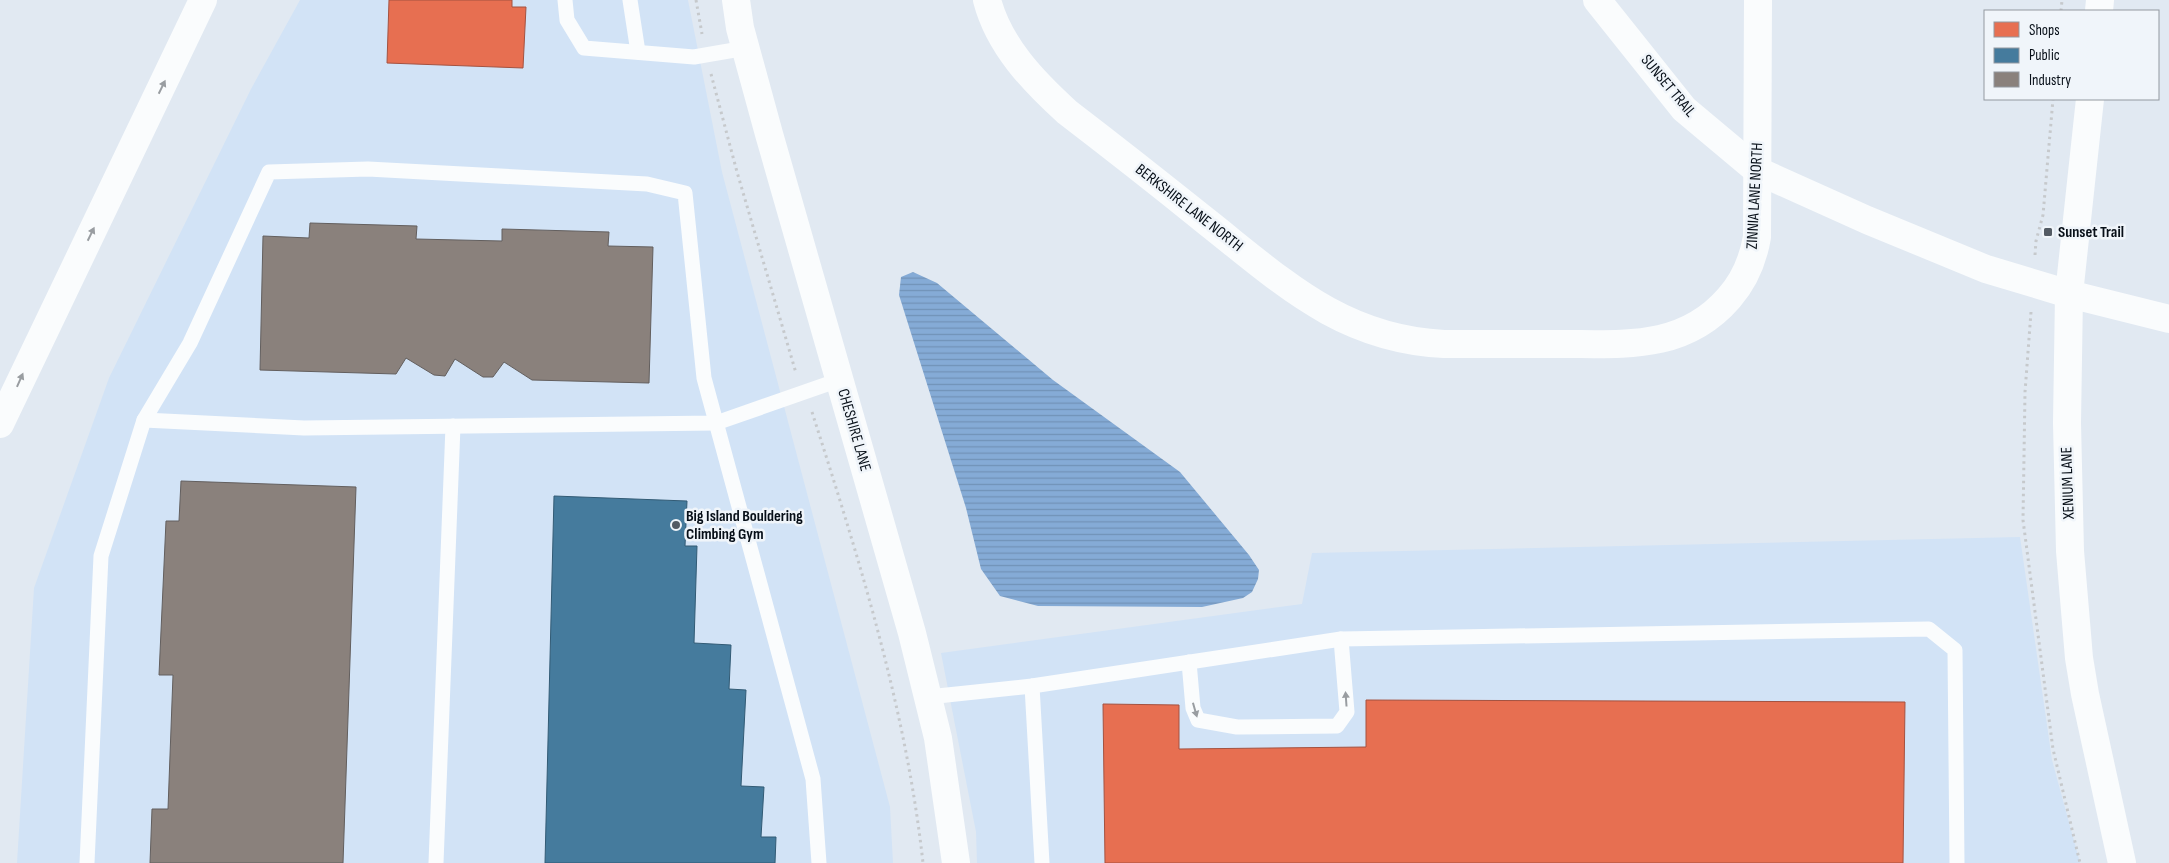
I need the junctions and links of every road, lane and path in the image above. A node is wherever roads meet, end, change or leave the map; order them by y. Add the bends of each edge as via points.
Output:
1 (203, 0) edge
2 (565, 0) edge
3 (630, 0) edge
4 (696, 0) edge
5 (736, 0) edge
6 (986, 0) edge
7 (1597, 0) edge
8 (1758, 0) edge
9 (746, 48) junction
10 (638, 52) junction
11 (707, 55) junction
12 (2053, 100) edge
13 (2090, 100) edge
14 (1758, 171) junction
15 (2036, 241) dead end
16 (2069, 294) junction
17 (2031, 319) dead end
18 (2169, 319) edge
19 (1444, 344) joint
20 (840, 380) junction
21 (804, 392) junction
22 (144, 420) junction
23 (716, 423) junction
24 (0, 424) edge
25 (453, 426) junction
26 (1341, 639) junction
27 (1189, 662) junction
28 (1032, 686) junction
29 (928, 696) junction
30 (87, 863) edge
31 (436, 863) edge
32 (819, 863) edge
33 (922, 863) edge
34 (956, 863) edge
35 (1042, 863) edge
36 (1957, 863) edge
37 (2080, 863) edge
38 (2122, 863) edge

24 -> 1 main road
2 - 10 lane via 567,20 584,48
3 - 10 lane
4 - 11 path
5 - 9 main road, CHESHIRE LANE
6 - 19 main road, BERKSHIRE LANE NORTH via 1008,46 1034,82 1285,284 1332,314 1378,334 1417,343
7 - 14 main road, SUNSET TRAIL via 1684,109
8 - 14 main road, ZINNIA LANE NORTH
9 - 11 lane
9 - 20 main road, CHESHIRE LANE
10 - 11 lane via 694,57
11 - 21 path via 792,364
12 - 15 path via 2043,215
13 - 16 main road, XENIUM LANE
14 - 16 main road, SUNSET TRAIL via 1986,269
14 - 19 main road, ZINNIA LANE NORTH via 1757,237 1750,264 1734,292 1701,324 1650,342
16 - 18 main road, SUNSET TRAIL
16 - 38 main road, XENIUM LANE via 2067,432 2070,551 2079,658 2111,823
17 - 37 path via 2025,392 2023,520 2053,750
20 - 21 lane
20 - 29 main road, CHESHIRE LANE
21 - 23 lane
21 - 33 path via 856,549 897,700
22 - 23 lane via 190,343 269,172 368,169 647,184 685,193 704,378
22 - 25 lane via 304,428
22 - 30 lane via 102,556
23 - 25 lane
23 - 32 lane via 813,779
25 - 31 lane
26 - 27 lane
27 -> 26 lane via 1193,708 1198,720 1236,727 1337,726 1347,712
26 - 36 lane via 1929,630 1956,650
27 - 28 lane
28 - 29 lane
28 - 35 lane
29 - 34 main road, CHESHIRE LANE via 938,738

